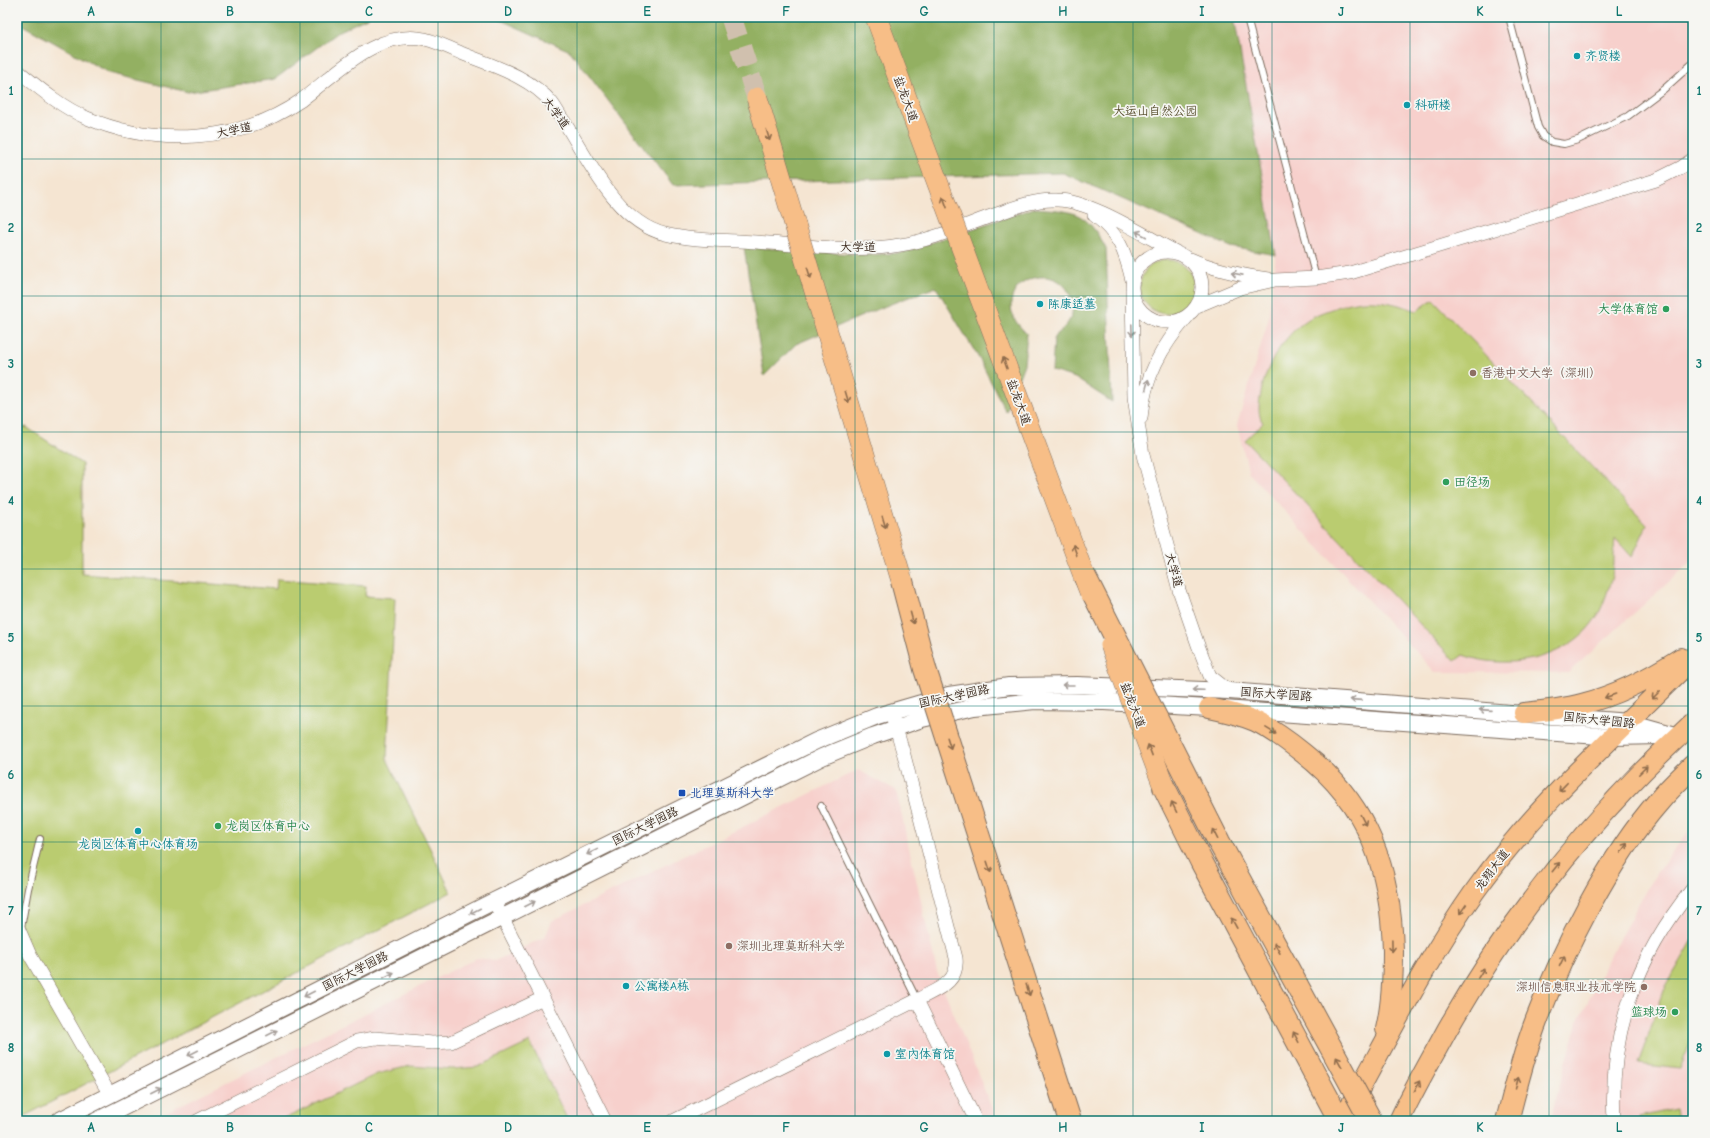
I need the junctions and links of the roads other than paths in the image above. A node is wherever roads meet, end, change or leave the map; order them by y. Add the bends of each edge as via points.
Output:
1 (876, 17) edge
2 (1253, 17) edge
3 (1509, 17) edge
4 (1693, 63) edge
5 (17, 70) edge
6 (757, 98) tunnel mouth
7 (1693, 159) edge
8 (1073, 201) junction
9 (1181, 254) junction
10 (1316, 278) junction
11 (1275, 280) junction
12 (1132, 285) junction
13 (1194, 310) junction
14 (1140, 438) junction
15 (1084, 575) junction
16 (902, 580) joint
17 (1693, 651) edge
18 (1693, 658) edge
19 (1229, 691) junction
20 (1209, 708) junction
21 (891, 712) junction
22 (1524, 713) junction
23 (1629, 722) junction
24 (896, 728) junction
25 (1686, 729) edge
26 (1613, 737) junction
27 (1693, 766) edge
28 (1164, 787) joint
29 (821, 806) dead end
30 (40, 840) dead end
31 (1693, 888) edge
32 (494, 901) junction
33 (503, 918) junction
34 (19, 930) edge
35 (543, 998) junction
36 (917, 1000) junction
37 (1378, 1056) junction
38 (110, 1095) junction
39 (58, 1121) edge
40 (96, 1121) edge
41 (197, 1121) edge
42 (605, 1121) edge
43 (673, 1121) edge
44 (976, 1121) edge
45 (1070, 1121) edge
46 (1341, 1121) edge
47 (1371, 1121) edge
48 (1400, 1121) edge
49 (1507, 1121) edge
50 (1614, 1121) edge

15 -> 1 highway, 盐龙大道, bridge
2 - 10 lane via 1248,22
3 - 4 lane via 1538,127 1552,142 1564,144 1578,140 1628,116
5 - 8 street, 大学道 via 47,94 86,117 124,130 174,137 216,134 257,124 297,103 382,41 404,37 426,39 517,75 533,87 552,103 607,190 623,209 642,224 663,234 691,238 832,247 900,246 931,238 1026,204 1057,200
6 -> 16 highway, bridge
7 - 10 street via 1656,180 1350,273
9 -> 8 street, 大学道 via 1095,209
8 - 12 street, 大学道 via 1112,231 1120,242 1127,256
11 -> 9 street via 1227,273
9 - 12 street, 大学道 via 1164,251 1143,260 1136,269
9 - 13 street, 大学道 via 1195,264 1201,275 1203,286
10 - 11 street
11 - 13 street via 1240,288
12 - 13 street, 大学道 via 1138,306 1150,318 1171,322
12 -> 14 street, 大学道 via 1134,397
14 -> 13 street, 大学道 via 1142,410 1152,370 1173,333
14 - 19 street, 大学道 via 1179,590 1210,676
28 -> 15 highway, 盐龙大道, bridge
47 -> 15 highway, bridge via 1219,842
16 -> 45 highway, bridge via 925,669
17 -> 22 main road via 1651,677 1610,696 1575,706
18 -> 23 main road, 龙翔大道
19 -> 21 street, 国际大学园路 via 1077,685 1009,686 949,695
22 -> 19 street, 国际大学园路
20 - 24 street, 国际大学园路 via 1069,701 1001,703 948,712
20 - 26 street, 国际大学园路
20 -> 37 main road via 1255,721 1295,746 1334,780 1363,818 1382,868 1392,932 1392,992 1389,1018
21 - 24 street
21 -> 32 street, 国际大学园路 via 816,741
22 - 23 street, 国际大学园路
23 - 25 street, 国际大学园路
23 - 26 main road, 龙翔大道
33 -> 24 street, 国际大学园路 via 822,757
24 - 36 street via 957,967 954,976 947,983
25 - 26 street, 国际大学园路
48 -> 25 main road via 1464,1000 1524,909 1614,799
26 -> 37 main road, 龙翔大道 via 1541,809 1476,890 1445,935
49 -> 27 highway via 1536,1019 1598,889 1659,801
46 -> 28 highway
29 - 36 lane
30 - 34 lane
31 - 50 street via 1676,908 1653,945 1624,1015 1612,1093
32 - 33 street
32 -> 38 street, 国际大学园路
33 - 35 street
40 -> 33 street, 国际大学园路
34 - 38 street
35 - 41 street via 451,1042 432,1044 382,1038 363,1039
35 - 42 street
36 - 43 street
36 - 44 street
37 - 46 main road, 龙翔大道
38 - 39 street, 国际大学园路

